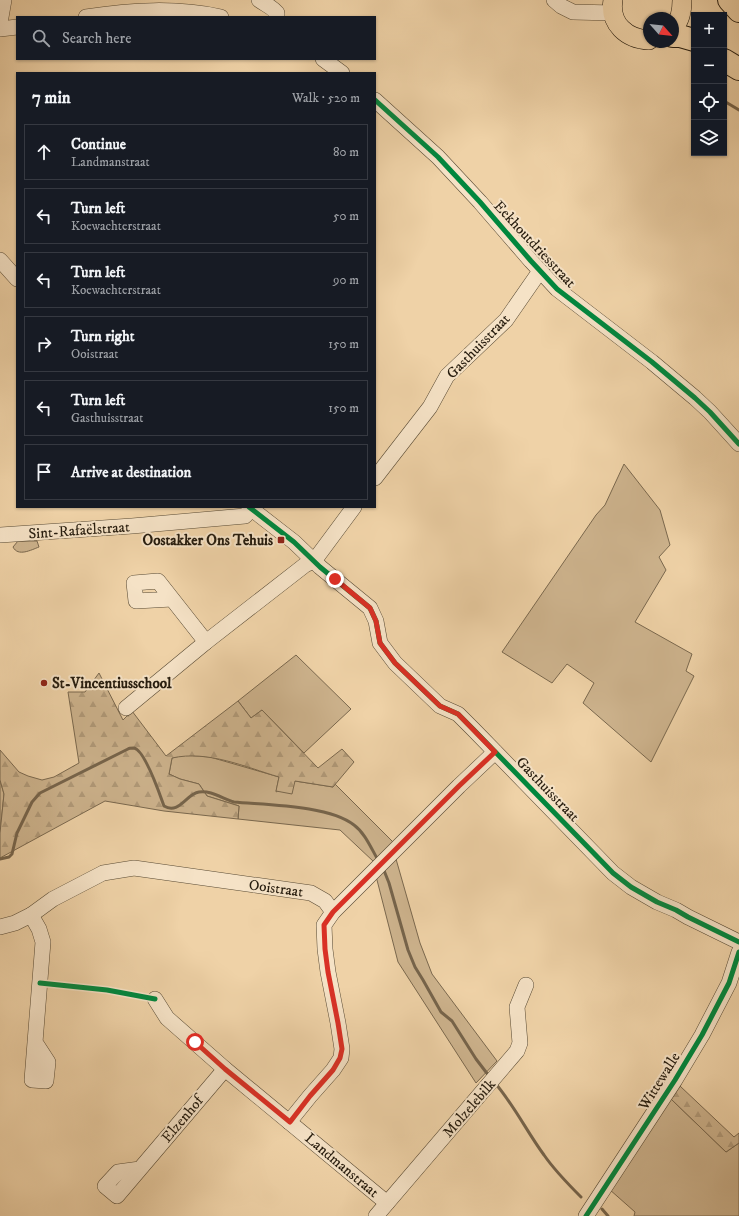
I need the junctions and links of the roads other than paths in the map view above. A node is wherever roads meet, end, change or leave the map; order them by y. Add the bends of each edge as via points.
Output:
1 (4, 0) edge
2 (259, 0) edge
3 (554, 0) edge
4 (682, 0) edge
5 (729, 0) edge
6 (613, 7) edge
7 (739, 11) edge
8 (92, 16) edge
9 (215, 16) edge
10 (278, 16) edge
11 (679, 19) edge
12 (0, 22) edge
13 (16, 27) edge
14 (0, 29) edge
15 (679, 36) edge
16 (691, 39) edge
17 (643, 40) edge
18 (324, 60) edge
19 (727, 62) edge
20 (739, 70) edge
21 (341, 72) edge
22 (376, 101) edge
23 (0, 260) edge
24 (540, 271) junction
25 (16, 277) edge
26 (739, 444) edge
27 (376, 477) edge
28 (250, 508) edge
29 (353, 508) edge
30 (0, 535) edge
31 (314, 561) junction
32 (172, 599) dead end
33 (206, 642) junction
34 (126, 708) dead end
35 (495, 752) junction
36 (333, 912) junction
37 (31, 915) junction
38 (0, 927) edge
39 (739, 942) edge
40 (739, 952) edge
41 (526, 985) dead end
42 (734, 987) edge
43 (155, 999) dead end
44 (35, 1042) dead end
45 (225, 1069) junction
46 (290, 1122) junction
47 (140, 1169) dead end
48 (387, 1203) junction
49 (376, 1216) edge
50 (586, 1216) edge

1 - 12 street
2 - 10 street via 272,6
3 - 6 street via 573,12
4 - 11 main road
5 - 7 highway
6 - 17 main road via 617,23 623,31
8 - 9 street via 159,10
13 - 14 street
15 - 16 highway
18 - 21 street
19 - 20 highway
22 - 24 street, Eekhoutdriesstraat via 448,168
23 - 25 street
24 - 26 street, Eekhoutdriesstraat via 557,289 695,398
24 - 27 street, Gasthuisstraat via 506,320 447,376 430,407
28 - 30 street, Sint-Rafaëlstraat via 245,516
28 - 31 street, Gasthuisstraat
29 - 31 street
31 - 33 street via 305,565
31 - 35 street, Gasthuisstraat via 370,608 376,621 380,643 395,663 440,706 458,714
32 - 33 street
33 - 34 street
35 - 36 street
35 - 39 street, Gasthuisstraat via 613,874 657,902
36 - 37 street, Ooistraat via 325,901 311,893 134,868 103,873 53,899
36 - 46 street via 324,925 325,949 342,1049 333,1070
37 - 38 street, Ooistraat
37 - 44 street via 43,942
40 - 42 street, Wittewalle
41 - 48 street, Molzelebilk via 517,1007 520,1043 517,1051
42 - 50 street, Wittewalle
43 - 45 street, Landmanstraat via 167,1018
45 - 46 street, Landmanstraat
45 - 47 street, Elzenhof
46 - 48 street, Landmanstraat
48 - 49 street, Molzelebilk

